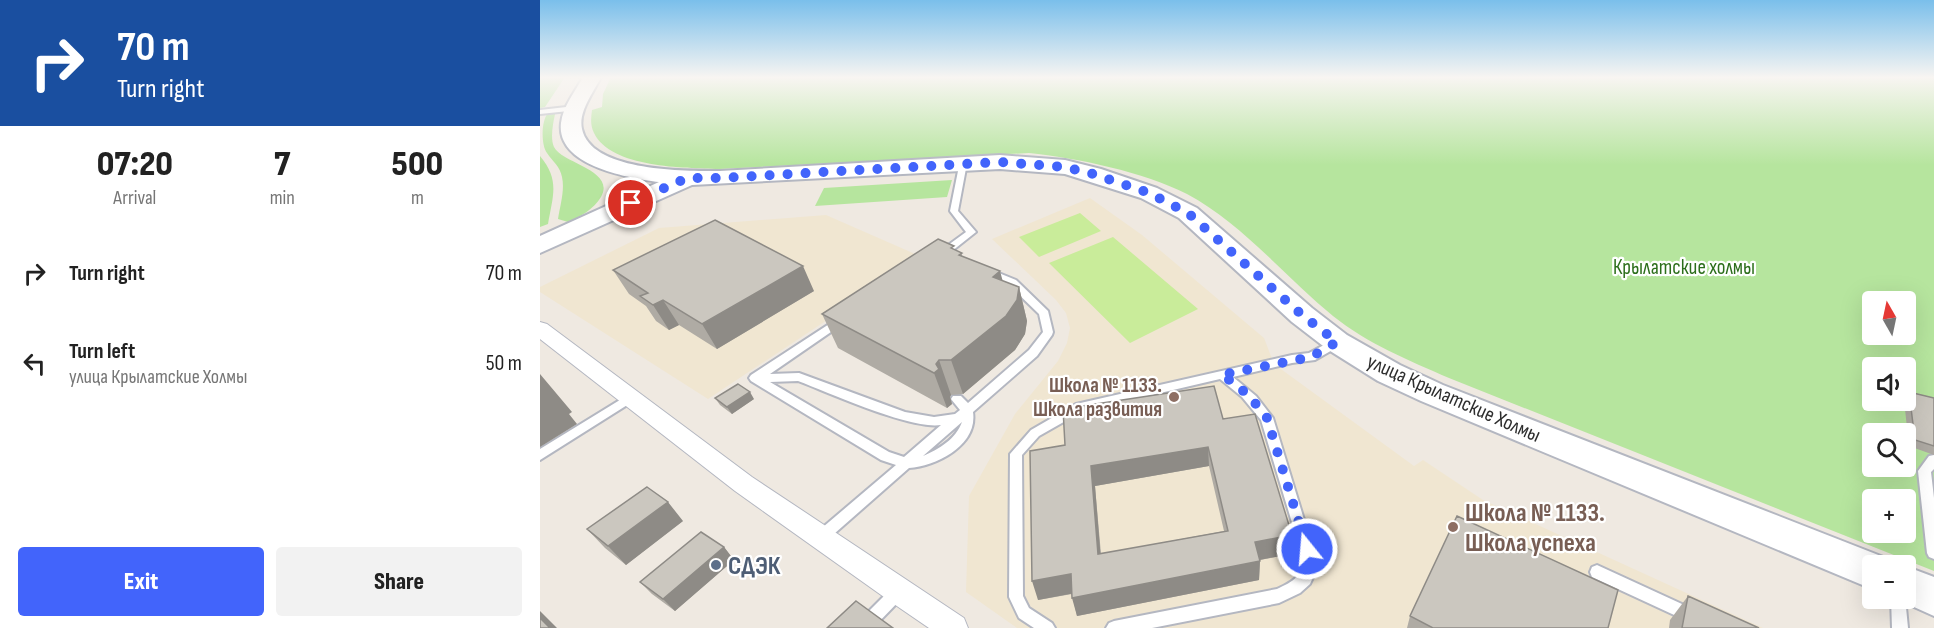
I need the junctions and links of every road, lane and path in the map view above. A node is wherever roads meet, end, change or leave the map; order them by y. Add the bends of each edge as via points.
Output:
1 (575, 108) joint
2 (540, 112) edge
3 (963, 163) junction
4 (609, 165) junction
5 (687, 178) junction
6 (541, 245) edge
7 (943, 256) edge
8 (982, 269) edge
9 (854, 312) edge
10 (540, 329) edge
11 (1337, 342) junction
12 (1221, 375) junction
13 (755, 378) junction
14 (628, 399) junction
15 (957, 399) dead end
16 (959, 418) junction
17 (540, 454) edge
18 (1934, 460) edge
19 (821, 537) junction
20 (1934, 553) edge
21 (1862, 567) edge
22 (1597, 572) dead end
23 (1916, 589) edge
24 (898, 592) junction
25 (1934, 597) edge
26 (1899, 609) edge
27 (1708, 623) edge
28 (862, 628) edge
29 (954, 628) edge
30 (1047, 628) edge
31 (1114, 628) edge
32 (1900, 628) edge

1 - 2 lane
1 - 4 street, улица Крылатские Холмы via 571,122 574,140 590,156
3 - 5 street, улица Крылатские Холмы
3 - 7 lane via 954,211 971,232
3 - 11 street, улица Крылатские Холмы via 1065,167 1170,202 1204,225
4 - 5 street, улица Крылатские Холмы
4 - 6 street via 612,184 599,204
5 - 6 street
8 - 16 lane via 1011,282 1036,305 1044,313 1048,332 1033,353
9 - 13 lane
10 - 14 street
11 - 12 lane via 1311,357
11 - 21 street, улица Крылатские Холмы via 1432,393
12 - 30 lane via 1080,407 1023,443 1016,454 1016,597 1024,613
12 - 31 lane via 1255,402 1267,418 1311,563 1308,574 1298,587 1279,596
13 - 15 lane via 885,456 908,463 942,453 963,433 969,414
13 - 16 lane via 799,376 904,416 934,422
14 - 17 lane
14 - 19 street
16 - 19 lane
18 - 20 lane via 1924,471
19 - 24 street
22 - 27 lane
23 - 25 street
24 - 28 lane
24 - 29 street
26 - 32 lane

